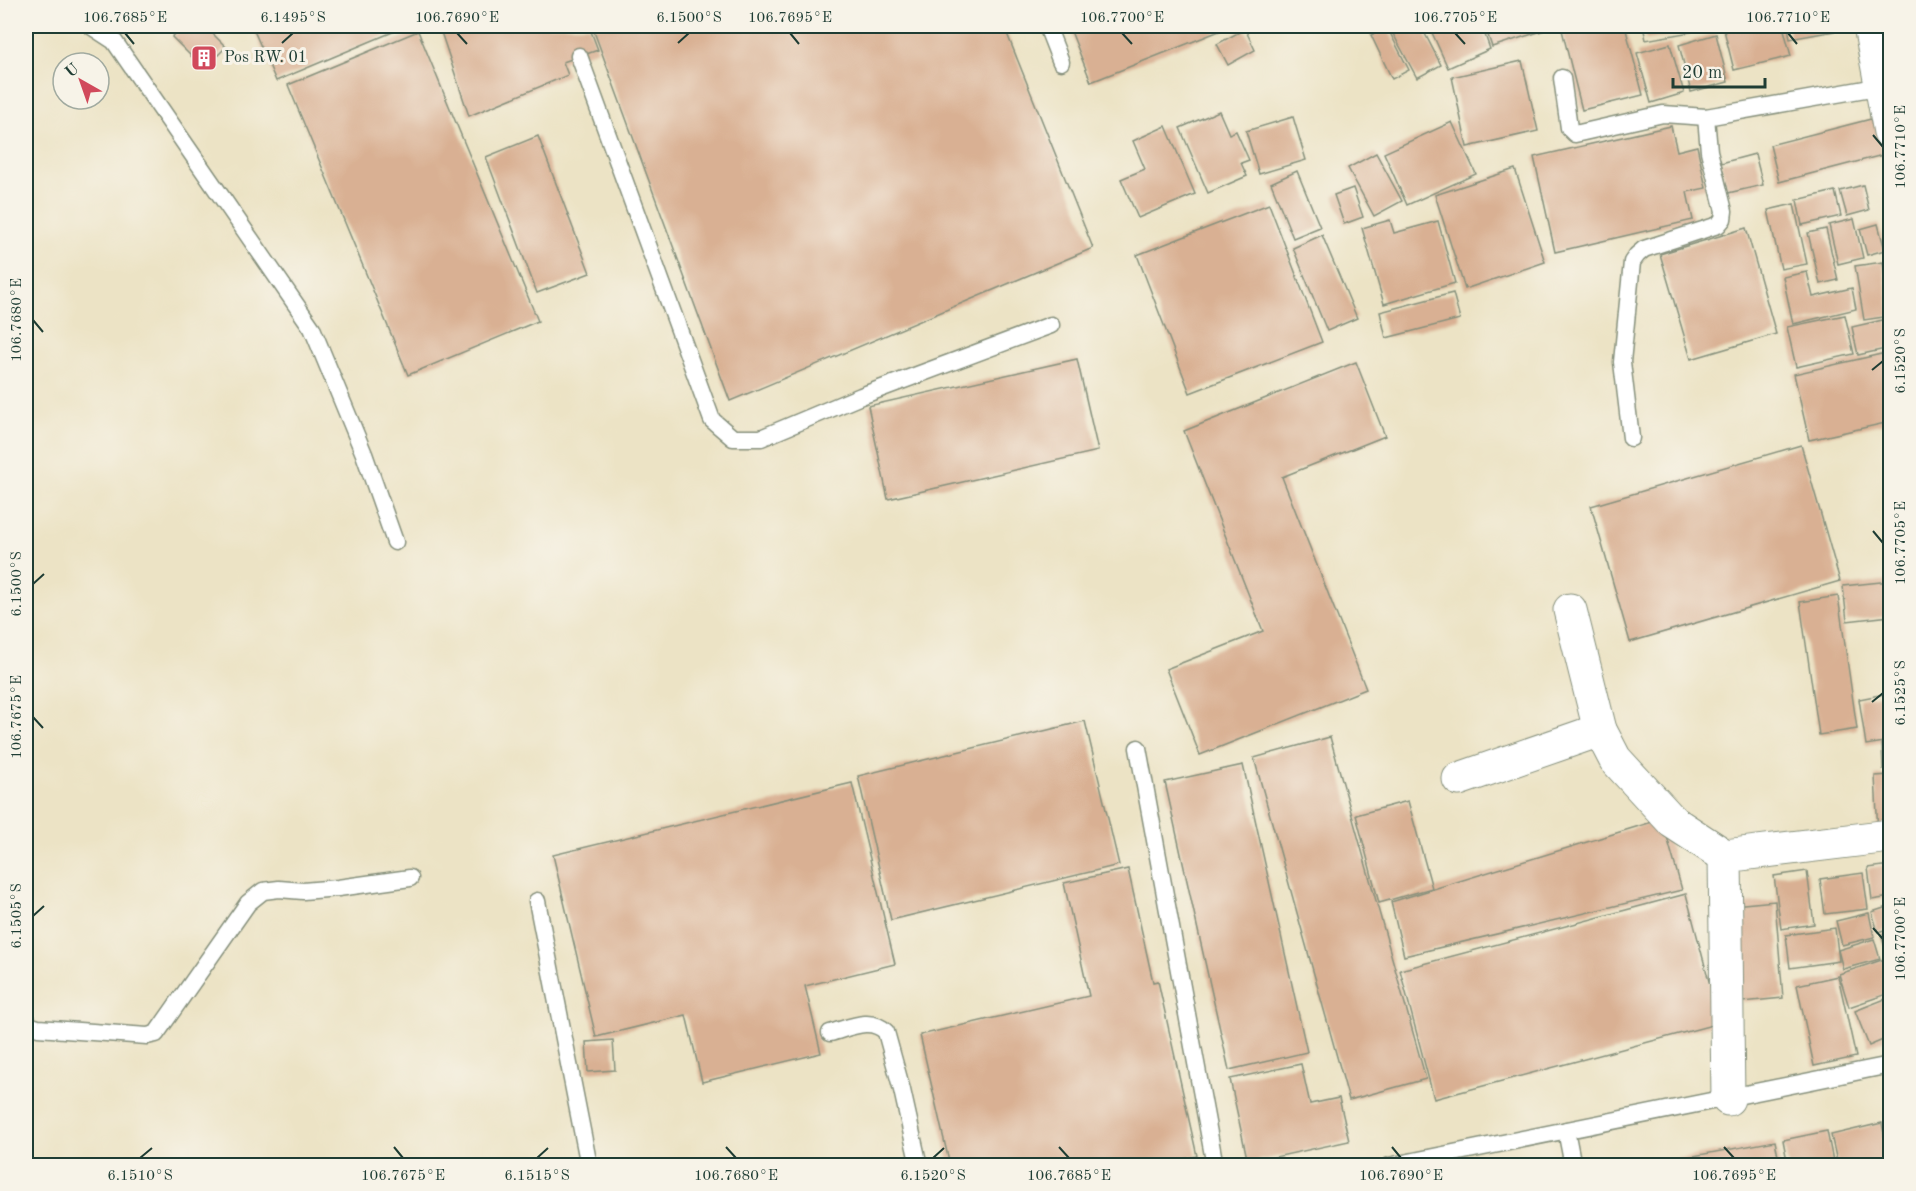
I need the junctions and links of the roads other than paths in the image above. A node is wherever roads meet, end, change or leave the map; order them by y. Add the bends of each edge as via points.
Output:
1 (92, 26) edge
2 (1047, 26) edge
3 (1870, 26) edge
4 (579, 56) dead end
5 (1061, 62) dead end
6 (1562, 78) dead end
7 (1882, 86) junction
8 (1706, 117) junction
9 (1890, 132) edge
10 (1050, 325) dead end
11 (1631, 438) dead end
12 (395, 542) dead end
13 (1570, 609) dead end
14 (1600, 730) junction
15 (1138, 748) dead end
16 (1459, 778) dead end
17 (1890, 836) edge
18 (1725, 856) junction
19 (410, 878) dead end
20 (537, 902) dead end
21 (26, 1018) edge
22 (830, 1033) dead end
23 (1890, 1065) edge
24 (1728, 1099) junction
25 (1566, 1130) junction
26 (589, 1166) edge
27 (919, 1166) edge
28 (1215, 1166) edge
29 (1389, 1166) edge
30 (1573, 1166) edge

1 - 12 lane via 114,41 312,328
2 - 5 lane
3 - 7 street
4 - 10 lane via 712,420 733,438 761,438
6 - 8 lane via 1569,128 1575,134 1663,114
7 - 8 lane
7 - 9 street
8 - 11 lane via 1723,219 1718,225 1644,249 1632,262 1622,362
13 - 14 street
14 - 16 street
14 - 18 street via 1615,759 1673,822
15 - 28 lane
17 - 18 street
18 - 24 street
19 - 21 lane via 303,891 263,891 248,903 156,1034 38,1028 29,1025
20 - 26 lane
22 - 27 lane via 870,1023 886,1032
23 - 24 lane
24 - 25 lane
25 - 29 lane
25 - 30 lane

